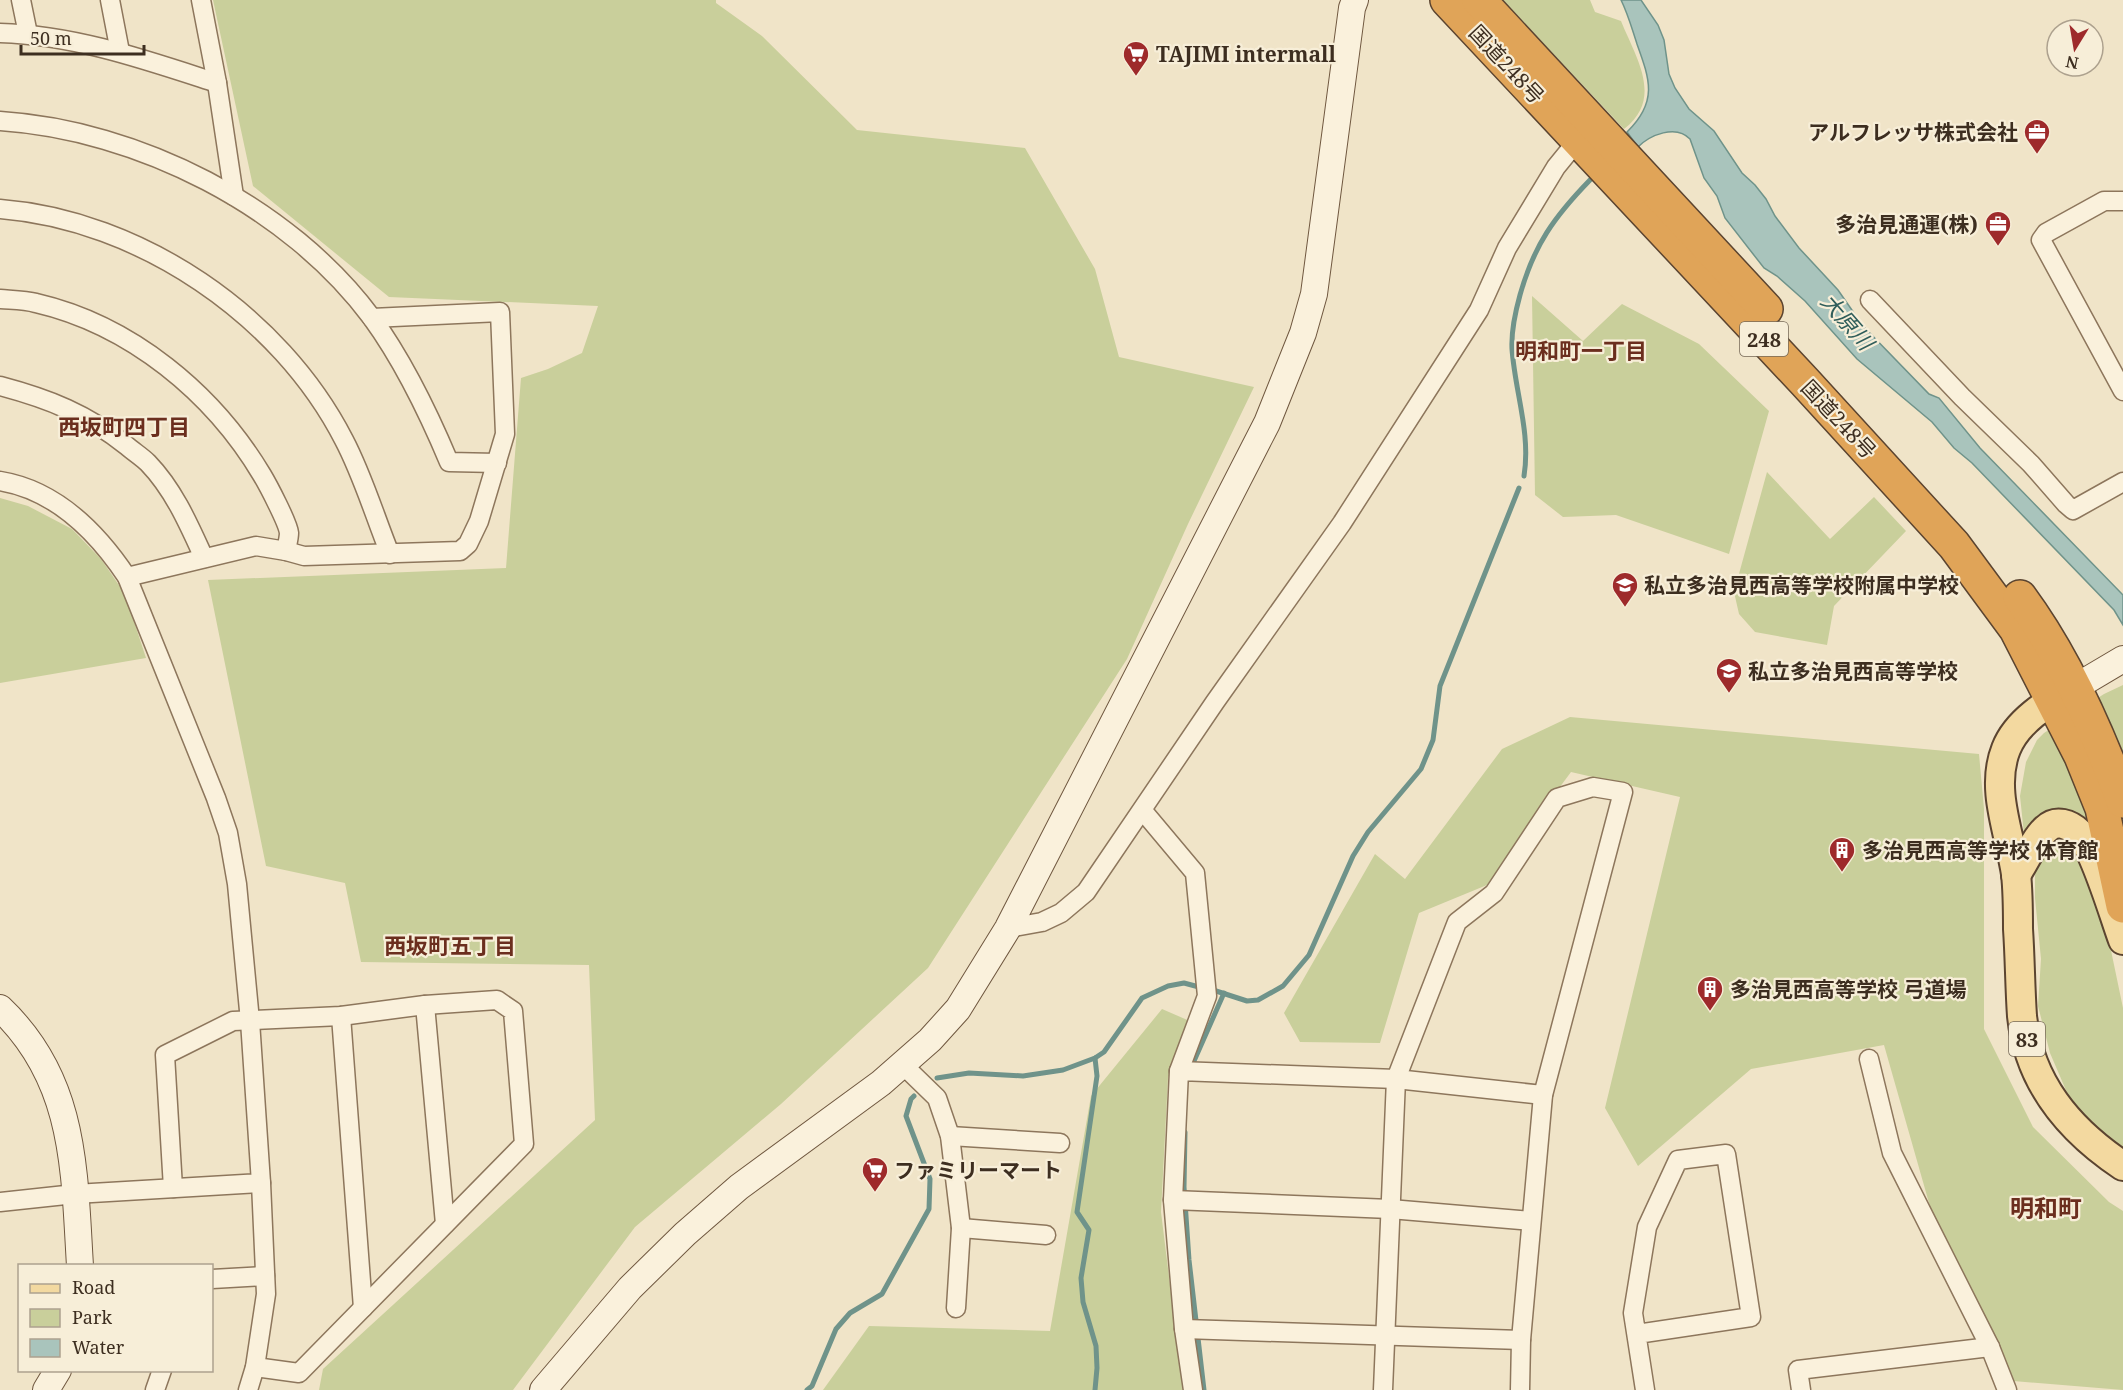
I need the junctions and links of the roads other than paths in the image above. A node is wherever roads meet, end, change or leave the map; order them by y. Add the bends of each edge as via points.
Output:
1 (21, 0) edge
2 (110, 0) edge
3 (201, 0) edge
4 (1355, 0) edge
5 (1447, 0) edge
6 (1479, 0) edge
7 (0, 33) edge
8 (28, 34) junction
9 (120, 52) junction
10 (217, 83) junction
11 (0, 121) edge
12 (1578, 140) junction
13 (234, 196) junction
14 (2123, 201) edge
15 (0, 209) edge
16 (0, 298) edge
17 (1870, 300) dead end
18 (372, 318) junction
19 (0, 386) edge
20 (2123, 391) edge
21 (496, 463) junction
22 (0, 481) edge
23 (2123, 482) edge
24 (286, 551) junction
25 (390, 554) junction
26 (204, 558) junction
27 (127, 577) junction
28 (2118, 662) edge
29 (2063, 694) junction
30 (2123, 801) edge
31 (1143, 811) junction
32 (2016, 875) junction
33 (2123, 906) edge
34 (1008, 928) junction
35 (2123, 940) edge
36 (425, 1005) junction
37 (0, 1008) edge
38 (341, 1016) junction
39 (250, 1020) junction
40 (1869, 1059) dead end
41 (902, 1064) junction
42 (1179, 1071) junction
43 (1395, 1079) junction
44 (1543, 1095) junction
45 (950, 1136) junction
46 (1060, 1143) dead end
47 (2123, 1166) edge
48 (261, 1183) junction
49 (173, 1188) junction
50 (75, 1194) junction
51 (1173, 1200) junction
52 (0, 1202) edge
53 (1390, 1209) junction
54 (1531, 1221) junction
55 (445, 1224) junction
56 (961, 1228) junction
57 (1046, 1235) dead end
58 (80, 1264) edge
59 (265, 1276) junction
60 (213, 1279) edge
61 (363, 1308) junction
62 (956, 1308) dead end
63 (1184, 1329) junction
64 (1386, 1334) junction
65 (1637, 1334) junction
66 (1521, 1340) junction
67 (1990, 1347) junction
68 (255, 1367) junction
69 (57, 1372) edge
70 (162, 1372) edge
71 (46, 1390) edge
72 (155, 1390) edge
73 (248, 1390) edge
74 (543, 1390) edge
75 (1193, 1390) edge
76 (1383, 1390) edge
77 (1520, 1390) edge
78 (1645, 1390) edge
79 (1801, 1390) edge
80 (2007, 1390) edge

1 - 8 street
2 - 9 street
3 - 10 street
4 - 34 street via 1314,294 1303,333 1267,423
5 - 12 highway, 国道248号 / 248
6 - 29 highway, 国道248号 / 248 via 1982,545 2037,621
7 - 8 street
8 - 9 street
9 - 10 street
10 - 13 street
11 - 13 street via 53,128 120,144 182,168
12 - 29 highway, 国道248号 / 248 via 1954,545
12 - 31 street via 1507,248 1479,310 1342,523
13 - 18 street via 305,248
14 - 20 street via 2104,201 2046,232 2041,240
15 - 25 street via 95,228 153,252 243,313 307,381 344,440
16 - 24 street via 45,305 111,330 185,380 251,457 267,484 289,531
17 - 23 street via 2073,510
18 - 21 street via 425,406 449,462
18 - 21 street via 500,312 505,434
19 - 26 street via 72,409 148,463 169,490
21 - 25 street via 468,544 460,550
22 - 27 street via 48,498 78,519 108,548
24 - 25 street via 304,556
24 - 26 street via 256,546
26 - 27 street
27 - 39 street via 228,833
28 - 29 street
29 - 30 highway, 国道248号 / 248 via 2102,745
29 - 32 main road, 83 via 2016,732 2000,765 1998,784
29 - 33 highway, 国道248号 / 248 via 2081,756 2102,807
31 - 34 street via 1086,892 1061,913 1042,922
31 - 42 street via 1195,873 1207,996
32 - 35 main road via 2046,828 2060,823 2069,826 2080,834 2093,857
32 - 47 main road, 83 via 2022,1018 2032,1061 2049,1096 2073,1125
34 - 41 street via 958,1009
36 - 38 street
36 - 55 street
36 - 55 street via 496,1000 513,1011 524,1144
37 - 50 street via 45,1065 72,1147
38 - 39 street
38 - 61 street
39 - 48 street
39 - 49 street via 233,1021 165,1055
40 - 67 street via 1892,1153
41 - 45 street via 937,1098
41 - 74 street via 739,1187 685,1234 630,1288
42 - 43 street
42 - 51 street
43 - 44 street
43 - 44 street via 1457,922 1494,893 1557,798 1593,787 1623,792
43 - 53 street
44 - 54 street
45 - 46 street
45 - 56 street
48 - 49 street
48 - 59 street
49 - 50 street
50 - 52 street
50 - 58 street
51 - 53 street
51 - 63 street
53 - 54 street
53 - 64 street
54 - 66 street
55 - 61 street
56 - 57 street
56 - 62 street
59 - 60 street
59 - 68 street
61 - 68 street via 299,1373
63 - 64 street
63 - 75 street
64 - 66 street
64 - 76 street
65 - 65 street via 1751,1317 1726,1154 1678,1160 1647,1227 1633,1313
65 - 78 street
66 - 77 street
67 - 79 street via 1798,1370
67 - 80 street
68 - 73 street
69 - 71 street
70 - 72 street

